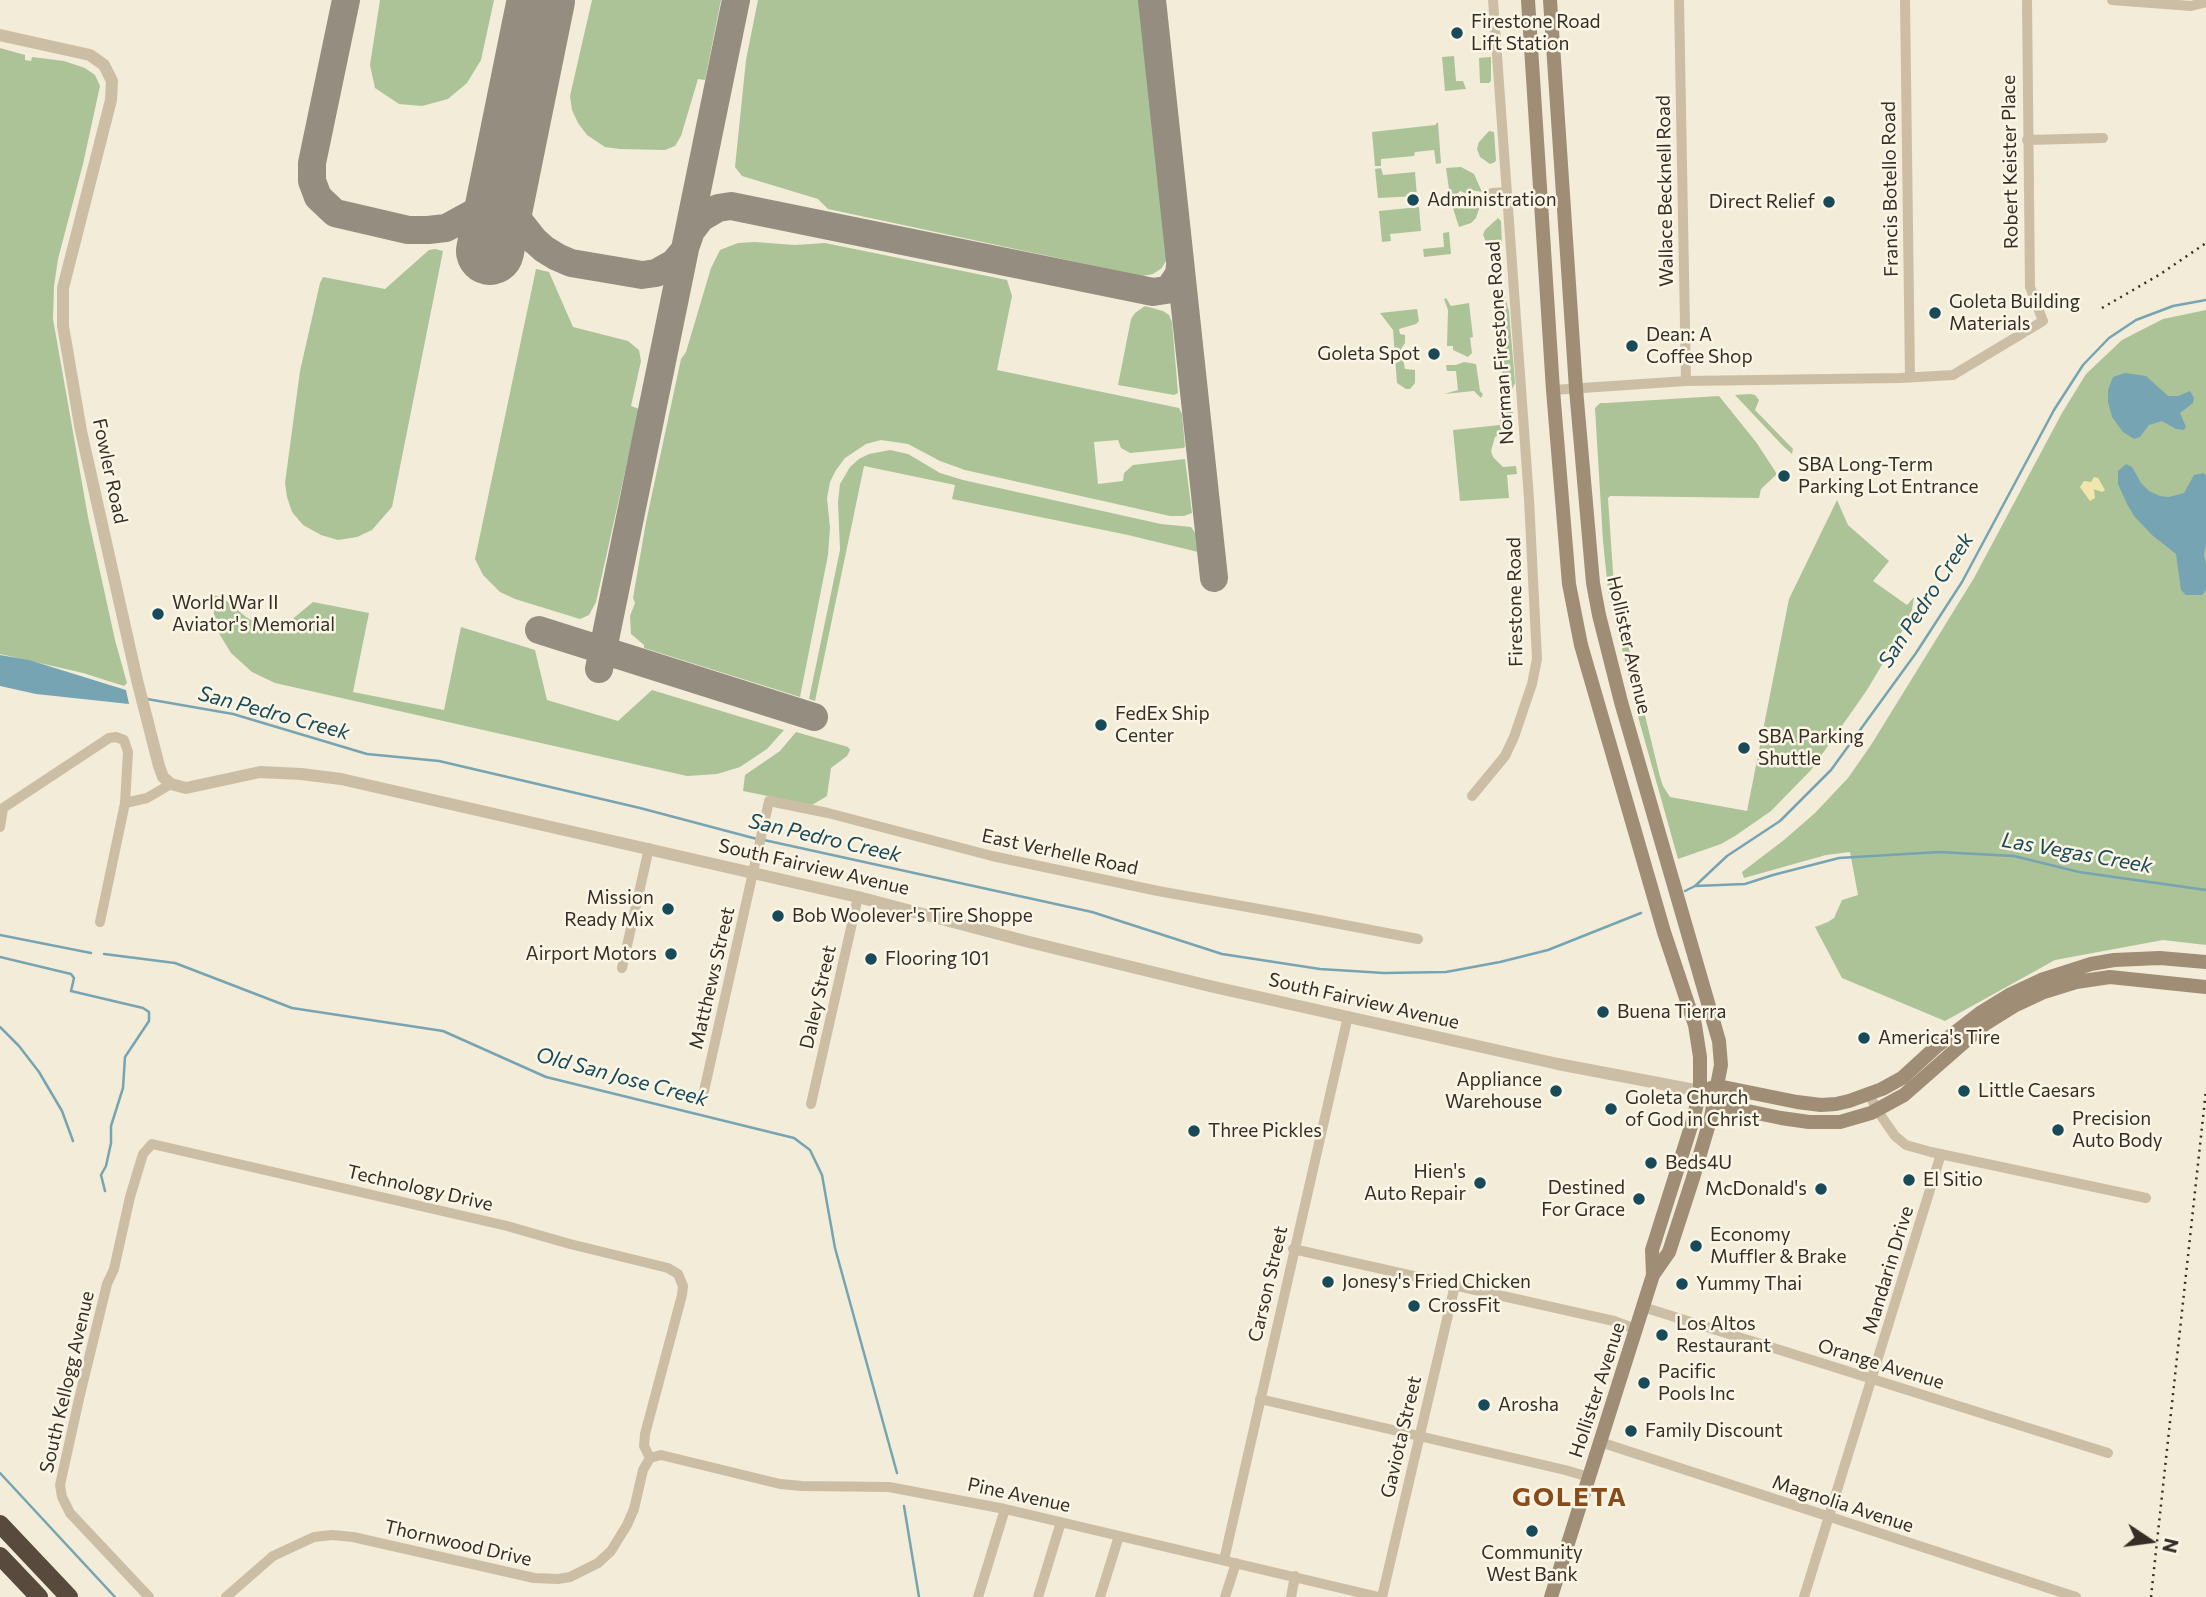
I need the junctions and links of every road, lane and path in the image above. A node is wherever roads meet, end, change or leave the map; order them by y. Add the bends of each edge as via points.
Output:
1 (1493, 0) edge
2 (1528, 0) edge
3 (1550, 0) edge
4 (1679, 0) edge
5 (1905, 0) edge
6 (2027, 0) edge
7 (2112, 0) edge
8 (2206, 2) edge
9 (0, 35) edge
10 (2103, 138) dead end
11 (2027, 140) junction
12 (1506, 192) junction
13 (1492, 193) dead end
14 (1910, 377) junction
15 (1686, 381) junction
16 (1576, 389) junction
17 (1553, 390) junction
18 (1527, 474) joint
19 (171, 784) junction
20 (1472, 796) dead end
21 (125, 803) junction
22 (2, 809) edge
23 (0, 827) edge
24 (649, 848) junction
25 (753, 872) junction
26 (858, 897) junction
27 (100, 922) dead end
28 (1418, 939) dead end
29 (2206, 962) edge
30 (622, 968) dead end
31 (2206, 987) edge
32 (1348, 1016) junction
33 (1718, 1086) junction
34 (704, 1091) dead end
35 (1700, 1091) junction
36 (1869, 1094) junction
37 (811, 1104) dead end
38 (1714, 1104) junction
39 (1877, 1110) junction
40 (152, 1144) joint
41 (1941, 1154) junction
42 (2146, 1198) dead end
43 (1293, 1249) junction
44 (678, 1274) joint
45 (1653, 1275) junction
46 (1455, 1285) junction
47 (1643, 1307) junction
48 (1636, 1329) junction
49 (1872, 1380) junction
50 (1260, 1399) junction
51 (1418, 1436) junction
52 (1600, 1442) junction
53 (2108, 1453) dead end
54 (650, 1458) junction
55 (1589, 1477) junction
56 (1005, 1509) junction
57 (1828, 1517) junction
58 (1061, 1522) junction
59 (0, 1524) edge
60 (1119, 1536) junction
61 (0, 1556) edge
62 (1224, 1560) junction
63 (1236, 1563) junction
64 (1295, 1576) junction
65 (39, 1597) edge
66 (69, 1597) edge
67 (149, 1597) edge
68 (226, 1597) edge
69 (978, 1597) edge
70 (1038, 1597) edge
71 (1100, 1597) edge
72 (1225, 1597) edge
73 (1291, 1597) edge
74 (1380, 1597) edge
75 (1551, 1597) edge
76 (1804, 1597) edge
77 (2076, 1597) edge

1 - 12 street, Norman Firestone Road
2 - 17 main road, Hollister Avenue
3 - 16 main road, Hollister Avenue
4 - 15 street, Wallace Becknell Road
5 - 14 street, Francis Botello Road
6 - 11 street, Robert Keister Place
7 - 8 street via 2191,6
9 - 19 street, Fowler Road via 85,54 104,65 112,81 63,288 63,326 81,431 137,680 161,772
10 - 11 street
11 - 14 street, Robert Keister Place via 2030,287 2043,321 1953,374
12 - 13 street
12 - 18 street, Norman Firestone Road
14 - 15 street
15 - 16 street
16 - 17 street
16 - 33 main road, Hollister Avenue via 1599,615 1721,1051
17 - 35 main road, Hollister Avenue via 1569,584 1579,633 1695,1025
18 - 20 street, Firestone Road via 1537,659 1505,756
19 - 21 street, South Fairview Avenue via 147,798
19 - 24 street, South Fairview Avenue via 186,788 260,772 323,776
21 - 22 street via 127,748 124,740 114,736
21 - 27 street
22 - 23 street
24 - 25 street, South Fairview Avenue
24 - 30 street
25 - 26 street, South Fairview Avenue
25 - 28 street, East Verhelle Road via 769,801 1081,875
25 - 34 street, Matthews Street
26 - 32 street, South Fairview Avenue via 1103,961
26 - 37 street, Daley Street
29 - 36 main road, South Fairview Avenue via 2115,960 2031,984 1962,1026 1902,1078
31 - 39 main road via 2098,978 2033,996 1985,1024 1918,1085
32 - 35 street, South Fairview Avenue
32 - 43 street, Carson Street
33 - 35 main road, South Fairview Avenue
33 - 36 main road, South Fairview Avenue via 1821,1105
33 - 38 main road, Hollister Avenue
35 - 38 main road
35 - 45 main road, Hollister Avenue via 1652,1250
36 - 39 street
38 - 39 main road via 1796,1121 1834,1123
38 - 45 main road, Hollister Avenue via 1669,1252
39 - 41 street via 1906,1145
40 - 44 street, Technology Drive via 507,1226
40 - 67 street, South Kellogg Avenue via 139,1165 107,1284 61,1492 70,1513
41 - 42 street
41 - 49 street, Mandarin Drive
43 - 46 street
43 - 50 street, Carson Street
44 - 54 street, Thornwood Drive via 682,1295 645,1434
45 - 47 main road, Hollister Avenue
46 - 48 street
46 - 51 street, Gaviota Street
47 - 48 main road, Hollister Avenue
47 - 49 street, Orange Avenue
48 - 52 main road, Hollister Avenue
49 - 53 street, Orange Avenue
49 - 57 street, Mandarin Drive
50 - 51 street
50 - 62 street, Carson Street
51 - 55 street
51 - 74 street, Gaviota Street
52 - 55 main road, Hollister Avenue
52 - 57 street, Magnolia Avenue
54 - 56 street, Pine Avenue via 661,1455 780,1484 889,1487
54 - 68 street, Thornwood Drive via 620,1539 598,1563 570,1577 517,1576 332,1535 314,1537 273,1556
55 - 75 main road, Hollister Avenue
56 - 58 street, Pine Avenue
56 - 69 street
57 - 76 street, Mandarin Drive
57 - 77 street, Magnolia Avenue
58 - 60 street, Pine Avenue
58 - 70 street
59 - 66 highway
60 - 62 street, Pine Avenue
60 - 71 street
61 - 65 highway
62 - 63 street, Pine Avenue
63 - 64 street, Pine Avenue
63 - 72 street
64 - 73 street
64 - 74 street, Pine Avenue

